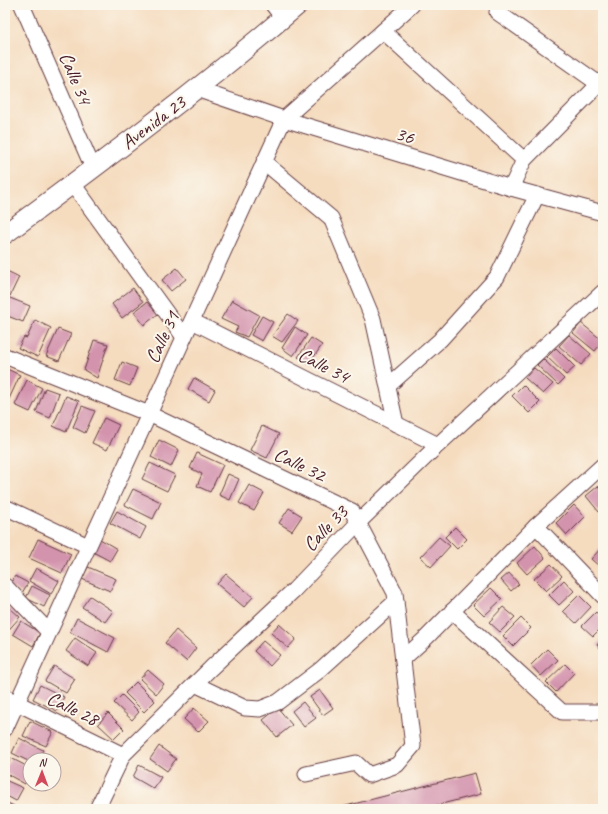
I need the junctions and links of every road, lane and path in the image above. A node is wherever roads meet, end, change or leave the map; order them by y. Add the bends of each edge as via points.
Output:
1 (22, 5) edge
2 (298, 5) edge
3 (412, 5) edge
4 (278, 12) edge
5 (497, 12) dead end
6 (383, 31) junction
7 (601, 82) edge
8 (196, 89) junction
9 (284, 119) junction
10 (524, 160) junction
11 (264, 162) junction
12 (93, 168) junction
13 (73, 184) junction
14 (511, 188) junction
15 (537, 195) junction
16 (603, 213) edge
17 (6, 230) edge
18 (603, 292) edge
19 (192, 321) junction
20 (184, 337) junction
21 (5, 356) edge
22 (388, 386) junction
23 (149, 414) junction
24 (396, 424) junction
25 (438, 445) junction
26 (603, 465) edge
27 (5, 507) edge
28 (358, 523) junction
29 (536, 526) junction
30 (88, 546) junction
31 (5, 586) edge
32 (603, 596) edge
33 (396, 601) junction
34 (452, 611) junction
35 (49, 632) junction
36 (403, 659) junction
37 (195, 684) junction
38 (11, 700) edge
39 (603, 712) edge
40 (5, 729) edge
41 (123, 755) junction
42 (306, 774) dead end
43 (96, 809) edge

1 - 12 street, Calle 34
2 - 4 main road, Avenida 23
3 - 6 street, Calle 31
4 - 8 main road, Avenida 23
5 - 7 street
6 - 9 street, Calle 31
6 - 10 street
7 - 10 street
8 - 9 street, 36
8 - 12 main road, Avenida 23
9 - 11 street, Calle 31
9 - 14 street, 36
10 - 14 street
11 - 19 street, Calle 31
11 - 22 street via 331,218 373,319
12 - 13 main road, Avenida 23
13 - 17 main road, Avenida 23
13 - 20 street
14 - 15 street, 36
15 - 16 street, 36
15 - 22 street via 497,277 440,340
18 - 25 street, Calle 33
19 - 20 street, Calle 31
19 - 24 street, Calle 34
20 - 23 street, Calle 31
21 - 23 street, Calle 32
22 - 24 street
23 - 28 street, Calle 32 via 352,511
23 - 30 street, Calle 31
24 - 25 street, Calle 34
25 - 28 street, Calle 33
26 - 29 street
27 - 30 street
28 - 33 street, Calle 32 via 395,592
28 - 37 street, Calle 33 via 294,590
29 - 32 street
29 - 34 street
30 - 35 street, Calle 31
31 - 35 street
33 - 36 street, Calle 32
33 - 37 street via 320,670 278,702 260,709 245,708
34 - 36 street
34 - 39 street via 562,712
35 - 38 street, Calle 31
36 - 42 street, Calle 32 via 413,746 397,765 369,775 356,763
37 - 41 street, Calle 33
38 - 40 street, Calle 31
38 - 41 street, Calle 28
41 - 43 street, Calle 33

